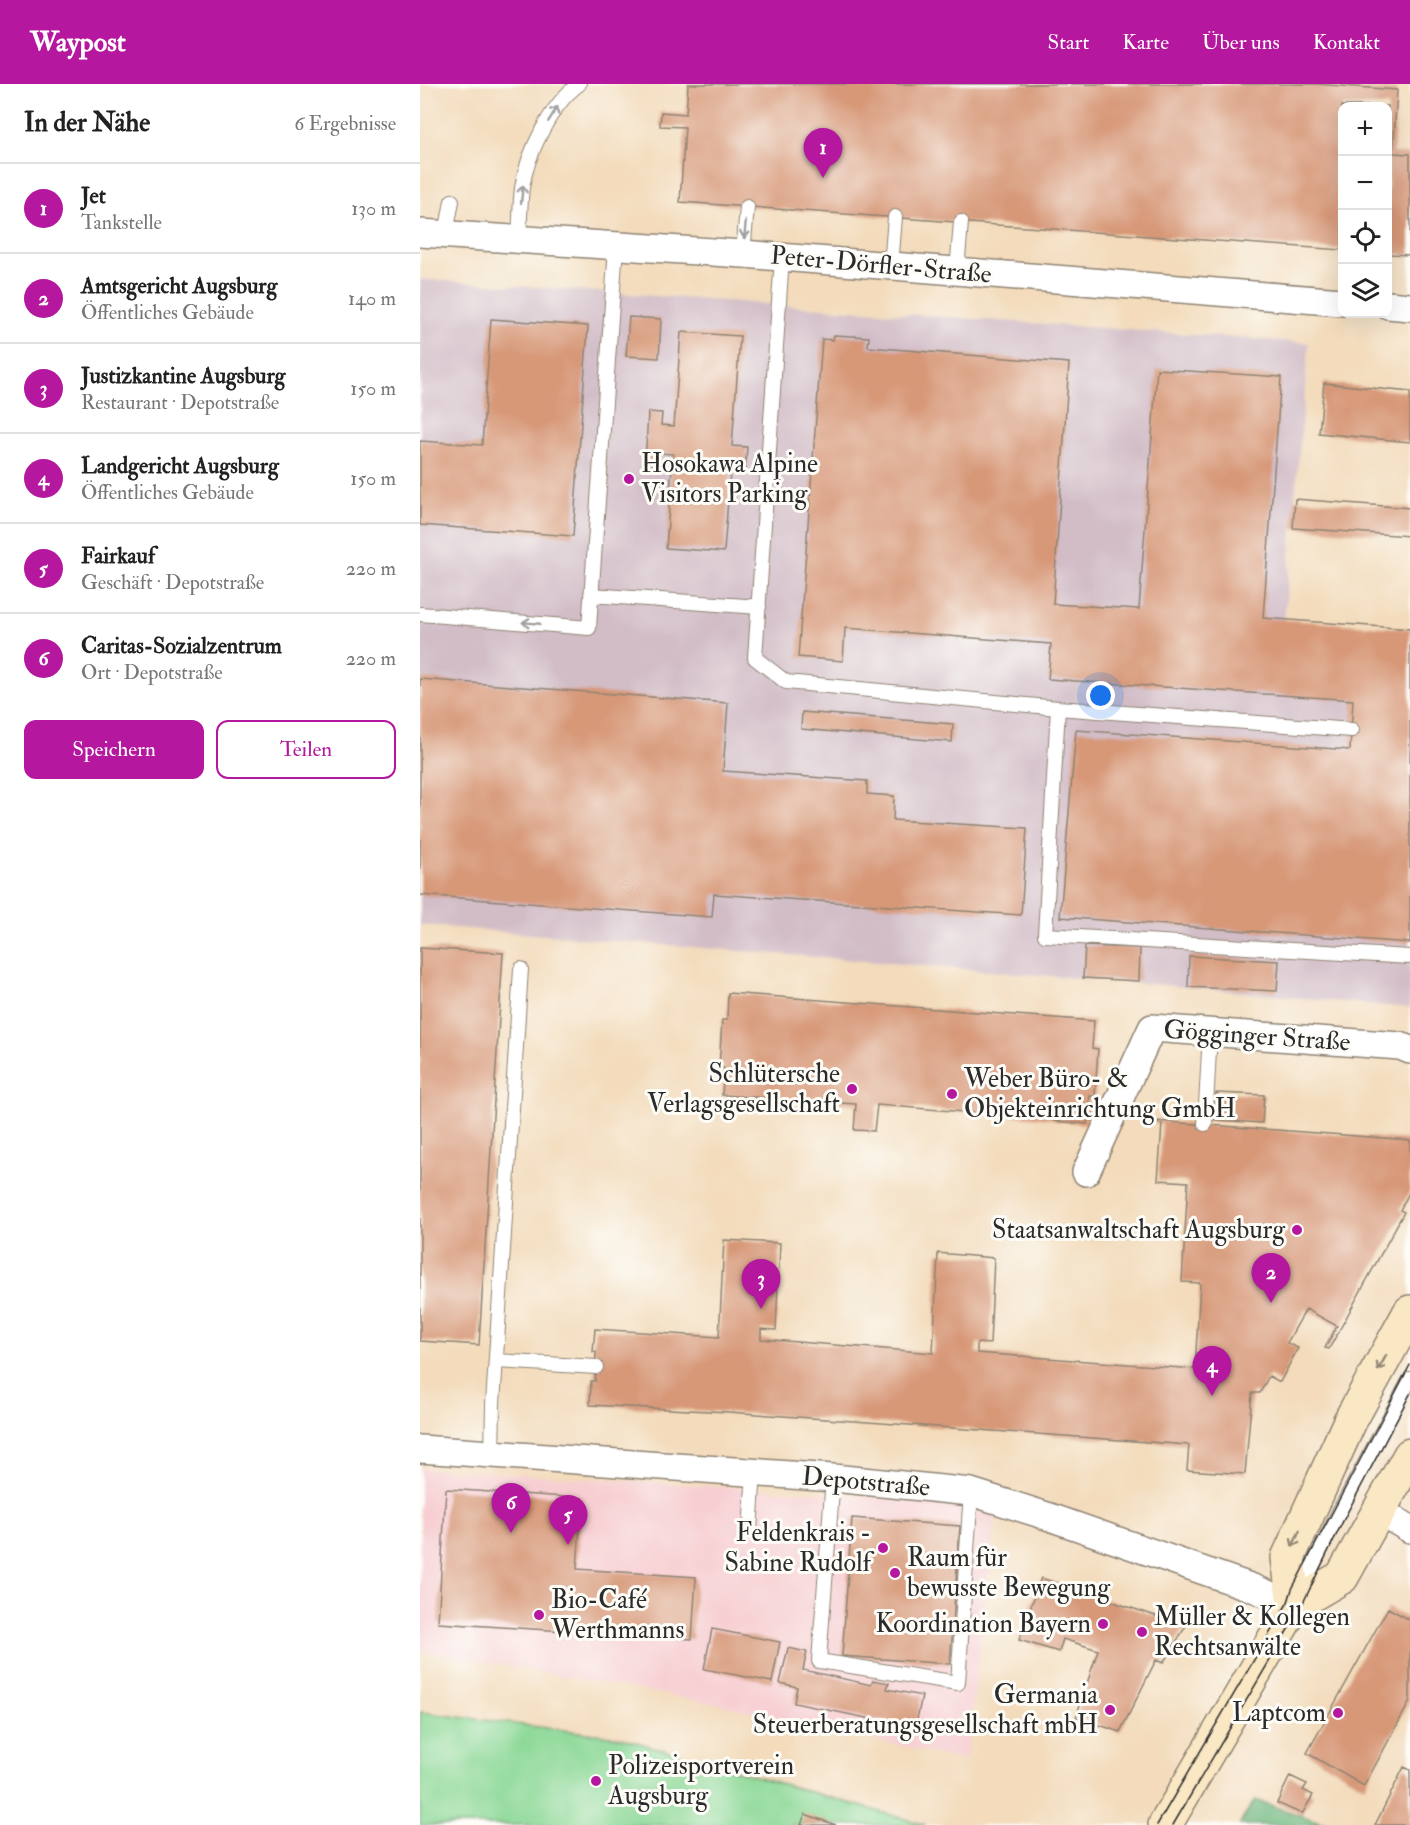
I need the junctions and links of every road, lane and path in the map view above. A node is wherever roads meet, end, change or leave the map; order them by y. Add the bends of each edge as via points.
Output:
1 (579, 84) edge
2 (452, 201) dead end
3 (747, 207) dead end
4 (895, 217) dead end
5 (961, 222) dead end
6 (433, 234) edge
7 (519, 239) junction
8 (616, 247) junction
9 (743, 254) junction
10 (782, 257) junction
11 (891, 266) junction
12 (957, 271) junction
13 (1338, 302) edge
14 (1392, 305) edge
15 (1410, 307) edge
16 (591, 595) junction
17 (759, 607) junction
18 (420, 614) edge
19 (1058, 708) junction
20 (1352, 730) dead end
21 (1410, 957) edge
22 (521, 969) dead end
23 (1210, 1032) junction
24 (1410, 1050) edge
25 (1205, 1124) dead end
26 (1086, 1172) dead end
27 (1410, 1312) edge
28 (497, 1361) junction
29 (596, 1367) dead end
30 (1410, 1379) edge
31 (420, 1449) edge
32 (492, 1454) junction
33 (1410, 1455) edge
34 (754, 1472) junction
35 (833, 1478) junction
36 (971, 1492) junction
37 (1379, 1511) junction
38 (1410, 1529) edge
39 (750, 1530) dead end
40 (1294, 1605) junction
41 (1165, 1825) edge

7 -> 1 lane via 522,187 534,150 551,115
2 - 6 lane
3 -> 9 lane
4 - 11 lane
5 - 12 lane
6 - 7 street, Peter-Dörfler-Straße
7 - 8 street, Peter-Dörfler-Straße
8 - 9 street, Peter-Dörfler-Straße
8 - 16 lane
9 - 10 street, Peter-Dörfler-Straße
10 - 11 street, Peter-Dörfler-Straße
10 - 17 lane
11 - 12 street, Peter-Dörfler-Straße
12 - 13 street, Peter-Dörfler-Straße
14 - 15 street
16 - 17 lane
16 -> 18 lane via 589,628
17 - 19 lane via 755,658 786,682
19 - 20 lane
19 - 21 lane via 1045,935
22 - 28 lane
23 - 24 street, Gögginger Straße via 1400,1046
23 - 25 lane
23 - 26 street, Gögginger Straße via 1152,1028
27 -> 40 main road via 1350,1421 1288,1558
28 - 29 lane
28 - 32 lane
30 - 40 lane
31 - 32 street, Depotstraße
32 - 34 street, Depotstraße
33 - 37 main road
34 - 35 street, Depotstraße
34 - 39 lane
35 - 36 street, Depotstraße
35 - 36 lane via 819,1661 958,1683
36 - 40 street, Depotstraße
37 - 38 street
37 - 40 main road via 1342,1577
40 - 41 main road

